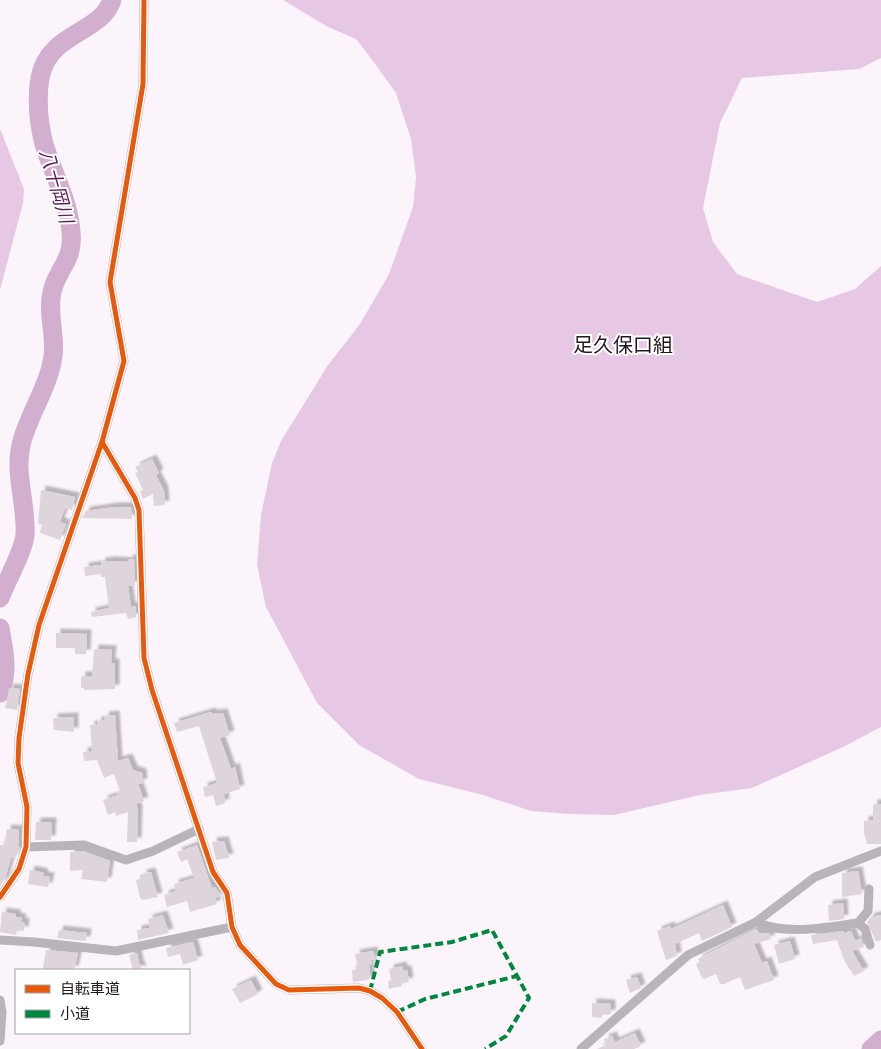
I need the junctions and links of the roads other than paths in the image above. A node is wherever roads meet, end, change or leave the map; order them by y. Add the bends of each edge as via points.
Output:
1 (144, 0) edge
2 (102, 442) junction
3 (199, 829) junction
4 (26, 847) junction
5 (881, 851) edge
6 (869, 889) dead end
7 (0, 897) edge
8 (756, 922) junction
9 (858, 923) junction
10 (232, 927) junction
11 (0, 940) edge
12 (870, 945) dead end
13 (0, 1000) edge
14 (0, 1041) edge
15 (422, 1049) edge
16 (581, 1049) edge

1 - 2 street via 143,84 110,282 124,361
2 - 3 street via 139,510 144,658
2 - 4 street via 39,625 28,674 18,763 27,807
3 - 4 street via 126,860 84,845
3 - 10 street via 213,872 228,893
4 - 7 street via 19,869
5 - 8 street via 815,877
6 - 9 street via 868,911
8 - 9 street via 799,930
8 - 16 street via 688,955
9 - 12 street via 866,929
10 - 11 street via 116,951
10 - 15 street via 240,945 276,984 289,990 360,988 370,991 397,1012
13 - 14 street

